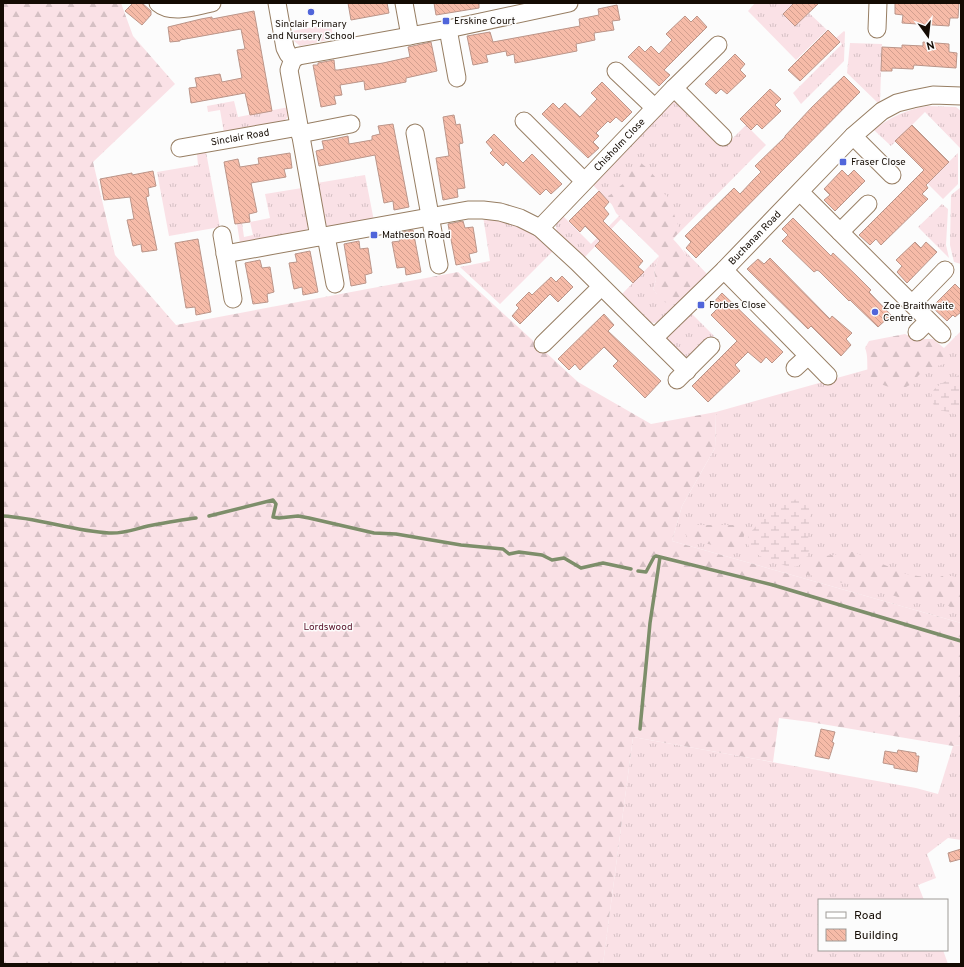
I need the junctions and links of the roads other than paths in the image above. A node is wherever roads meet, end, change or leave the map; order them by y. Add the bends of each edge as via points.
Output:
1 (158, 3) edge
2 (212, 3) edge
3 (277, 3) edge
4 (404, 3) edge
5 (569, 3) edge
6 (878, 3) edge
7 (448, 29) junction
8 (877, 29) dead end
9 (410, 36) junction
10 (718, 45) dead end
11 (293, 60) junction
12 (616, 71) dead end
13 (457, 78) dead end
14 (674, 88) junction
15 (961, 96) edge
16 (655, 108) junction
17 (524, 121) dead end
18 (351, 124) dead end
19 (300, 130) junction
20 (415, 132) dead end
21 (853, 136) junction
22 (723, 137) dead end
23 (180, 148) dead end
24 (892, 175) dead end
25 (584, 181) junction
26 (800, 192) junction
27 (868, 204) dead end
28 (430, 217) junction
29 (540, 228) junction
30 (840, 232) junction
31 (222, 235) dead end
32 (322, 237) junction
33 (225, 254) junction
34 (439, 265) dead end
35 (724, 270) junction
36 (945, 270) dead end
37 (334, 284) dead end
38 (601, 287) junction
39 (233, 299) dead end
40 (912, 304) junction
41 (942, 334) dead end
42 (654, 338) junction
43 (543, 344) dead end
44 (712, 346) dead end
45 (808, 356) junction
46 (795, 368) dead end
47 (828, 376) dead end

1 - 2 street via 163,8 172,9
3 - 11 street via 285,48
4 - 9 street
5 - 7 street
6 - 8 street
7 - 9 street
7 - 13 street
9 - 11 street via 299,56
10 - 14 street, Chisholm Close
11 - 19 street via 289,70
12 - 16 street
14 - 16 street, Chisholm Close
14 - 22 street
15 - 21 street, Buchanan Road via 933,95 897,103 882,111
16 - 25 street, Chisholm Close
17 - 25 street
18 - 19 street, Sinclair Road
19 - 23 street, Sinclair Road
19 - 32 street
20 - 28 street
21 - 24 street
21 - 26 street, Buchanan Road
25 - 29 street, Chisholm Close
26 - 30 street
26 - 35 street, Buchanan Road
27 - 30 street
28 - 29 street via 483,210 520,218
28 - 32 street
28 - 34 street
29 - 38 street
30 - 40 street
31 - 33 street
32 - 33 street
32 - 37 street
33 - 39 street
35 - 42 street, Buchanan Road
35 - 45 street
36 - 40 street
38 - 42 street
38 - 43 street
40 - 41 street via 922,326
42 - 44 street via 682,376
45 - 46 street
45 - 47 street

